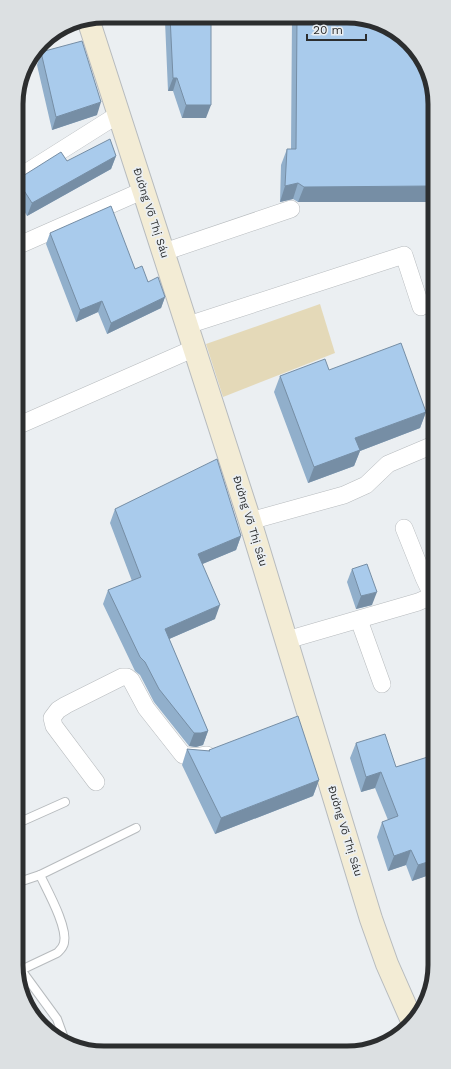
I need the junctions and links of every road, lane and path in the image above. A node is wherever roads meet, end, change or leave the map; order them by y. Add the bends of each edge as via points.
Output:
1 (90, 25) edge
2 (119, 114) junction
3 (23, 175) edge
4 (144, 190) junction
5 (291, 208) dead end
6 (23, 243) edge
7 (164, 252) junction
8 (421, 307) dead end
9 (188, 325) junction
10 (195, 348) junction
11 (23, 423) edge
12 (428, 447) edge
13 (250, 521) junction
14 (404, 528) dead end
15 (428, 586) edge
16 (428, 599) edge
17 (359, 620) junction
18 (287, 640) junction
19 (382, 684) dead end
20 (224, 748) edge
21 (96, 782) dead end
22 (64, 802) dead end
23 (23, 821) edge
24 (136, 828) dead end
25 (40, 875) junction
26 (23, 881) edge
27 (23, 967) edge
28 (24, 973) edge
29 (410, 1016) edge
30 (63, 1034) edge

1 - 2 main road, Đường Võ Thị Sáu
2 - 3 street
2 - 4 main road, Đường Võ Thị Sáu
4 - 6 street
4 - 7 main road, Đường Võ Thị Sáu
5 - 7 street
7 - 9 main road, Đường Võ Thị Sáu
8 - 9 street via 404,255
9 - 10 main road, Đường Võ Thị Sáu
10 - 11 street
10 - 13 main road, Đường Võ Thị Sáu
12 - 13 street via 388,464 366,485 344,495
13 - 18 main road, Đường Võ Thị Sáu
14 - 15 street
16 - 17 street
17 - 18 street
17 - 19 street
18 - 29 main road, Đường Võ Thị Sáu via 302,717 387,964
20 - 21 street via 202,756 183,755 146,708 131,680 122,677 66,705 52,718 54,726
22 - 23 lane
24 - 25 lane
25 - 26 lane
25 - 27 lane via 62,922 65,939 62,949 57,953
28 - 30 lane via 57,1019

